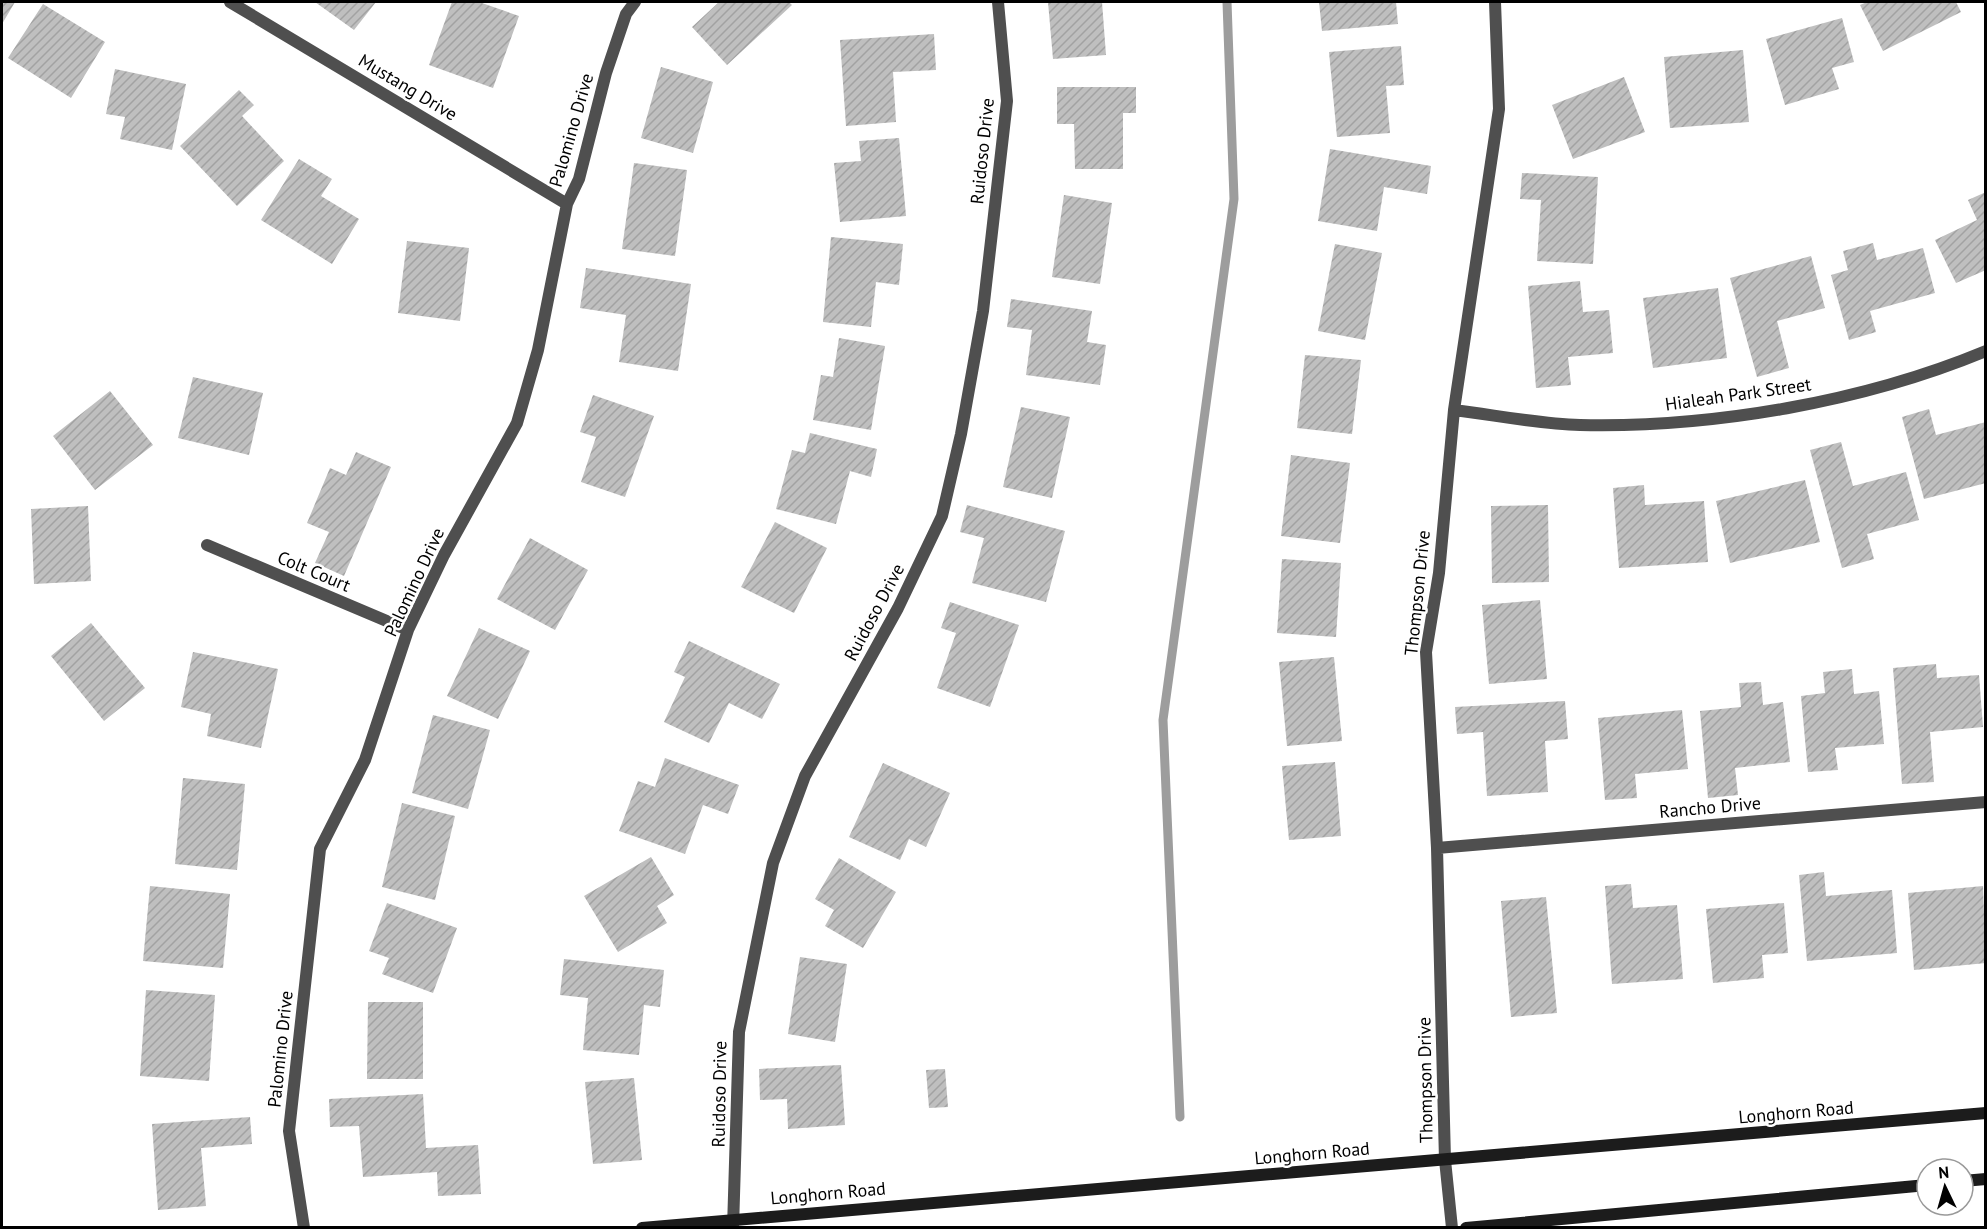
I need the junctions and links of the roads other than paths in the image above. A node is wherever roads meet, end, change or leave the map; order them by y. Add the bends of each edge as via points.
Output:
1 (230, 2) edge
2 (635, 2) edge
3 (998, 2) edge
4 (1499, 2) edge
5 (567, 204) junction
6 (1986, 351) edge
7 (1454, 410) junction
8 (207, 545) dead end
9 (408, 630) junction
10 (1986, 802) edge
11 (1437, 849) junction
12 (1986, 1113) edge
13 (1445, 1160) junction
14 (1915, 1186) edge
15 (732, 1223) edge
16 (304, 1227) edge
17 (642, 1227) edge
18 (1452, 1227) edge
19 (1466, 1227) edge

1 - 5 street, Mustang Drive
2 - 5 street, Palomino Drive via 626,14 579,179
3 - 15 street, Ruidoso Drive via 1007,101 983,311 961,434 942,516 898,608 805,776 773,863 739,1032
4 - 7 street, Thompson Drive via 1499,109
5 - 9 street, Palomino Drive via 538,350 517,423 444,555
6 - 7 street, Hialeah Park Street via 1881,386 1792,407 1682,423 1579,425
7 - 11 street, Thompson Drive via 1439,573 1426,652
8 - 9 street, Colt Court
9 - 16 street, Palomino Drive via 365,760 320,849 289,1131
10 - 11 street, Rancho Drive
11 - 13 street, Thompson Drive
12 - 13 main road, Longhorn Road
13 - 15 main road, Longhorn Road
13 - 18 street, Thompson Drive
14 - 19 main road
15 - 17 main road, Longhorn Road

